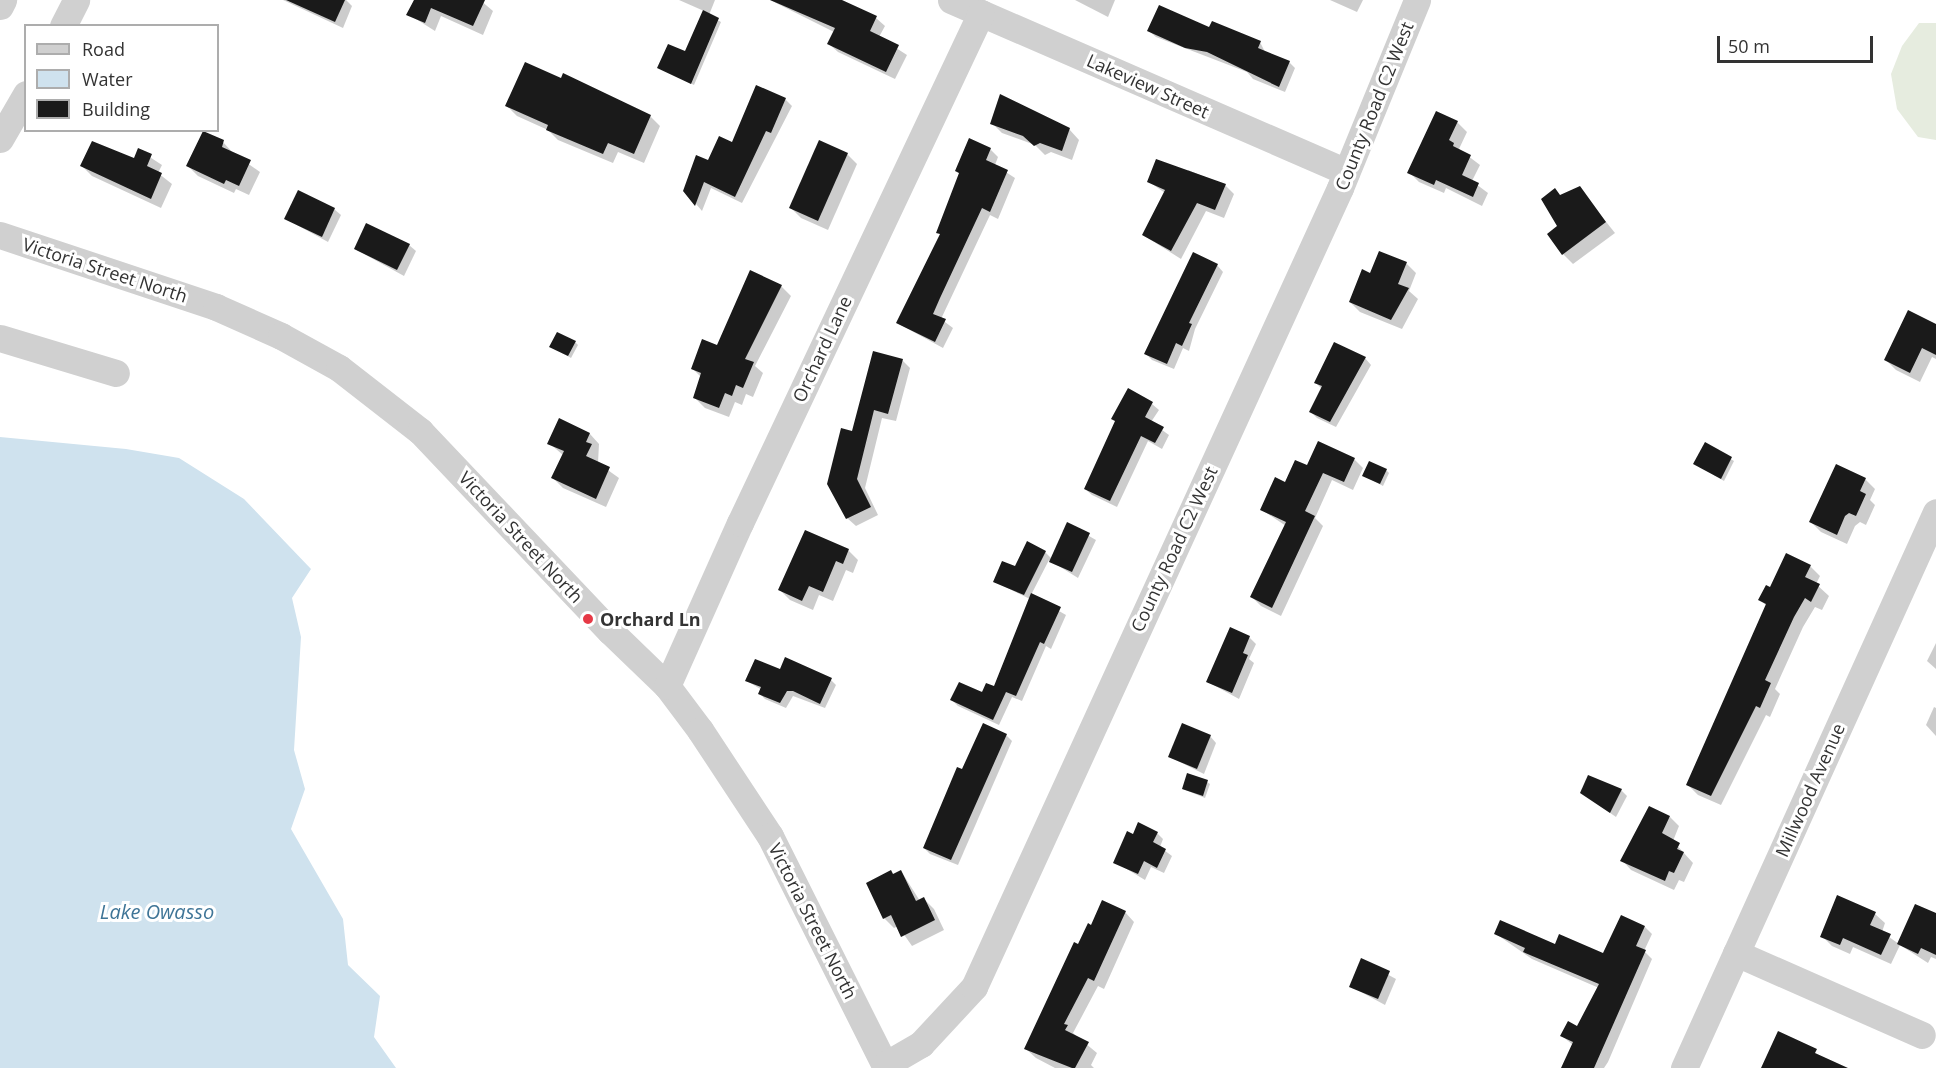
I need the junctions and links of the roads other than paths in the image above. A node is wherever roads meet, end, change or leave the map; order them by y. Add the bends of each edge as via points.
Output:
1 (3, 0) edge
2 (76, 0) edge
3 (951, 0) edge
4 (1418, 0) edge
5 (0, 6) edge
6 (981, 13) junction
7 (64, 24) edge
8 (24, 97) edge
9 (0, 139) edge
10 (1346, 172) junction
11 (0, 235) edge
12 (0, 338) edge
13 (116, 373) dead end
14 (1936, 512) edge
15 (667, 686) junction
16 (1736, 953) junction
17 (1922, 1035) dead end
18 (886, 1066) edge
19 (1684, 1068) edge

1 - 5 street
2 - 7 street
3 - 6 street, Lakeview Street
4 - 10 street, County Road C2 West
6 - 10 street, Lakeview Street
6 - 15 street, Orchard Lane
8 - 9 street
10 - 18 street, County Road C2 West via 974,987 921,1044
11 - 15 street, Victoria Street North via 216,307 339,368 420,431
12 - 13 street
14 - 16 street, Millwood Avenue
15 - 18 street, Victoria Street North via 770,836
16 - 17 street
16 - 19 street, Millwood Avenue

